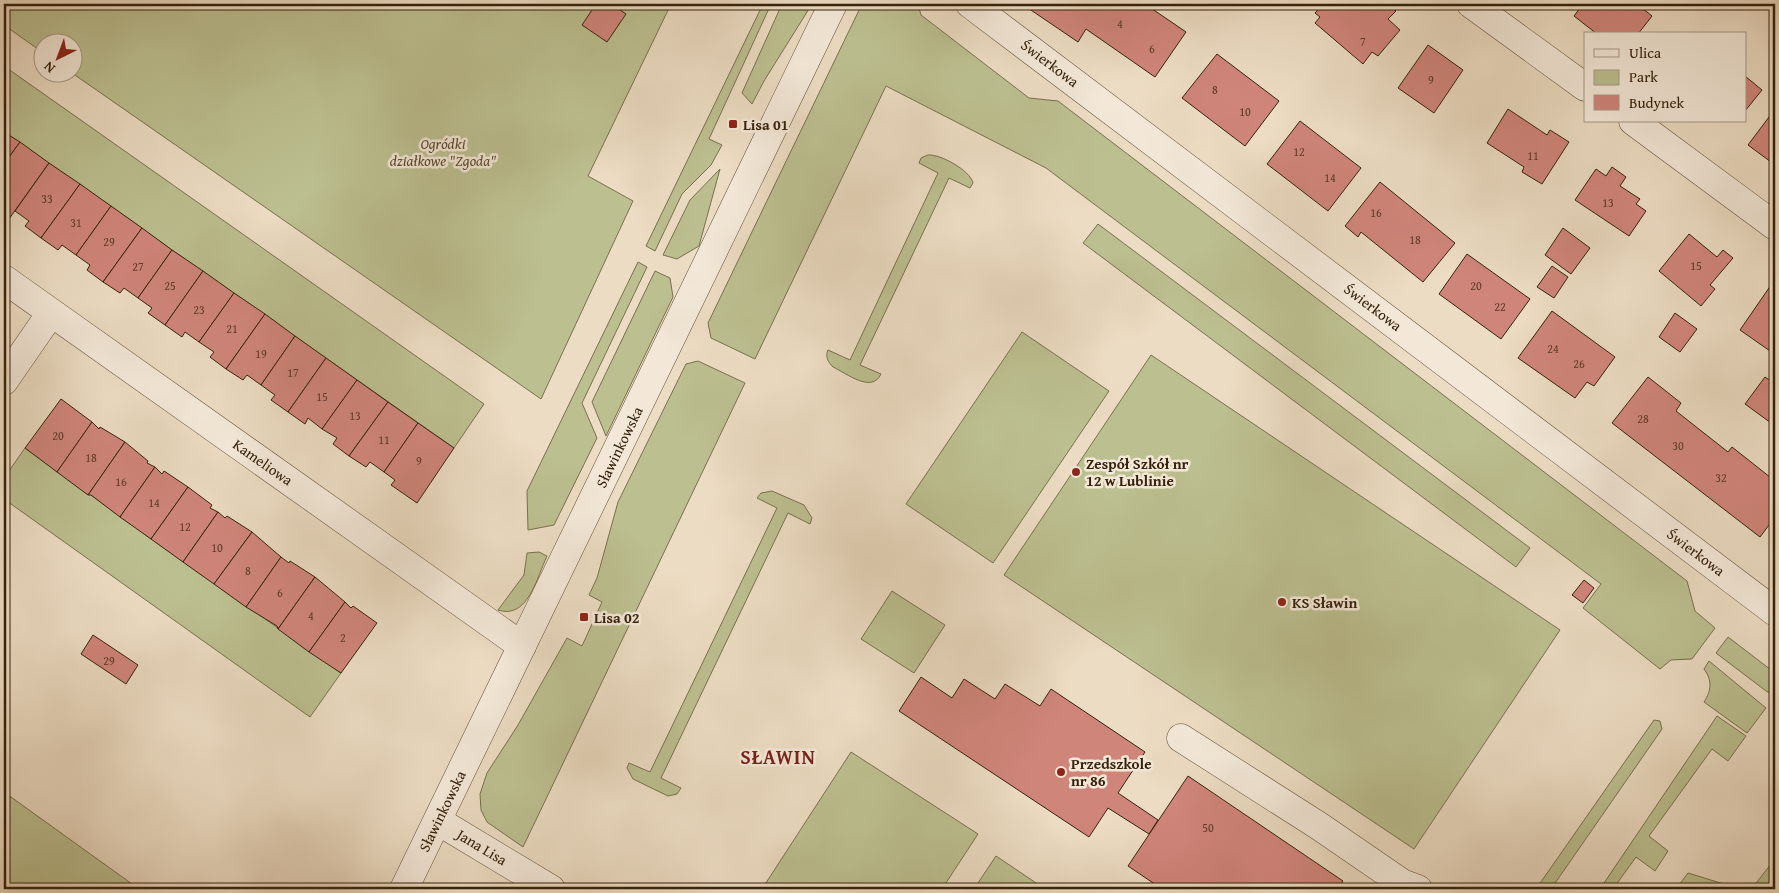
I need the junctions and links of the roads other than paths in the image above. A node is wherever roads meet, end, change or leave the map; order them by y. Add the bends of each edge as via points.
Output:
1 (833, 4) edge
2 (970, 4) edge
3 (1471, 4) edge
4 (1584, 85) edge
5 (1634, 122) edge
6 (1775, 226) edge
7 (4, 279) edge
8 (51, 313) junction
9 (4, 381) edge
10 (1775, 612) edge
11 (522, 646) junction
12 (1181, 738) dead end
13 (438, 821) junction
14 (404, 889) edge
15 (551, 889) edge
16 (1418, 889) edge

1 - 11 street, Sławinkowska
2 - 10 street, Świerkowa
3 - 4 street
5 - 6 street
7 - 8 street, Kameliowa
8 - 9 street
8 - 11 street, Kameliowa
11 - 13 street, Sławinkowska
12 - 16 street via 1402,883
13 - 14 street, Sławinkowska
13 - 15 street, Jana Lisa

